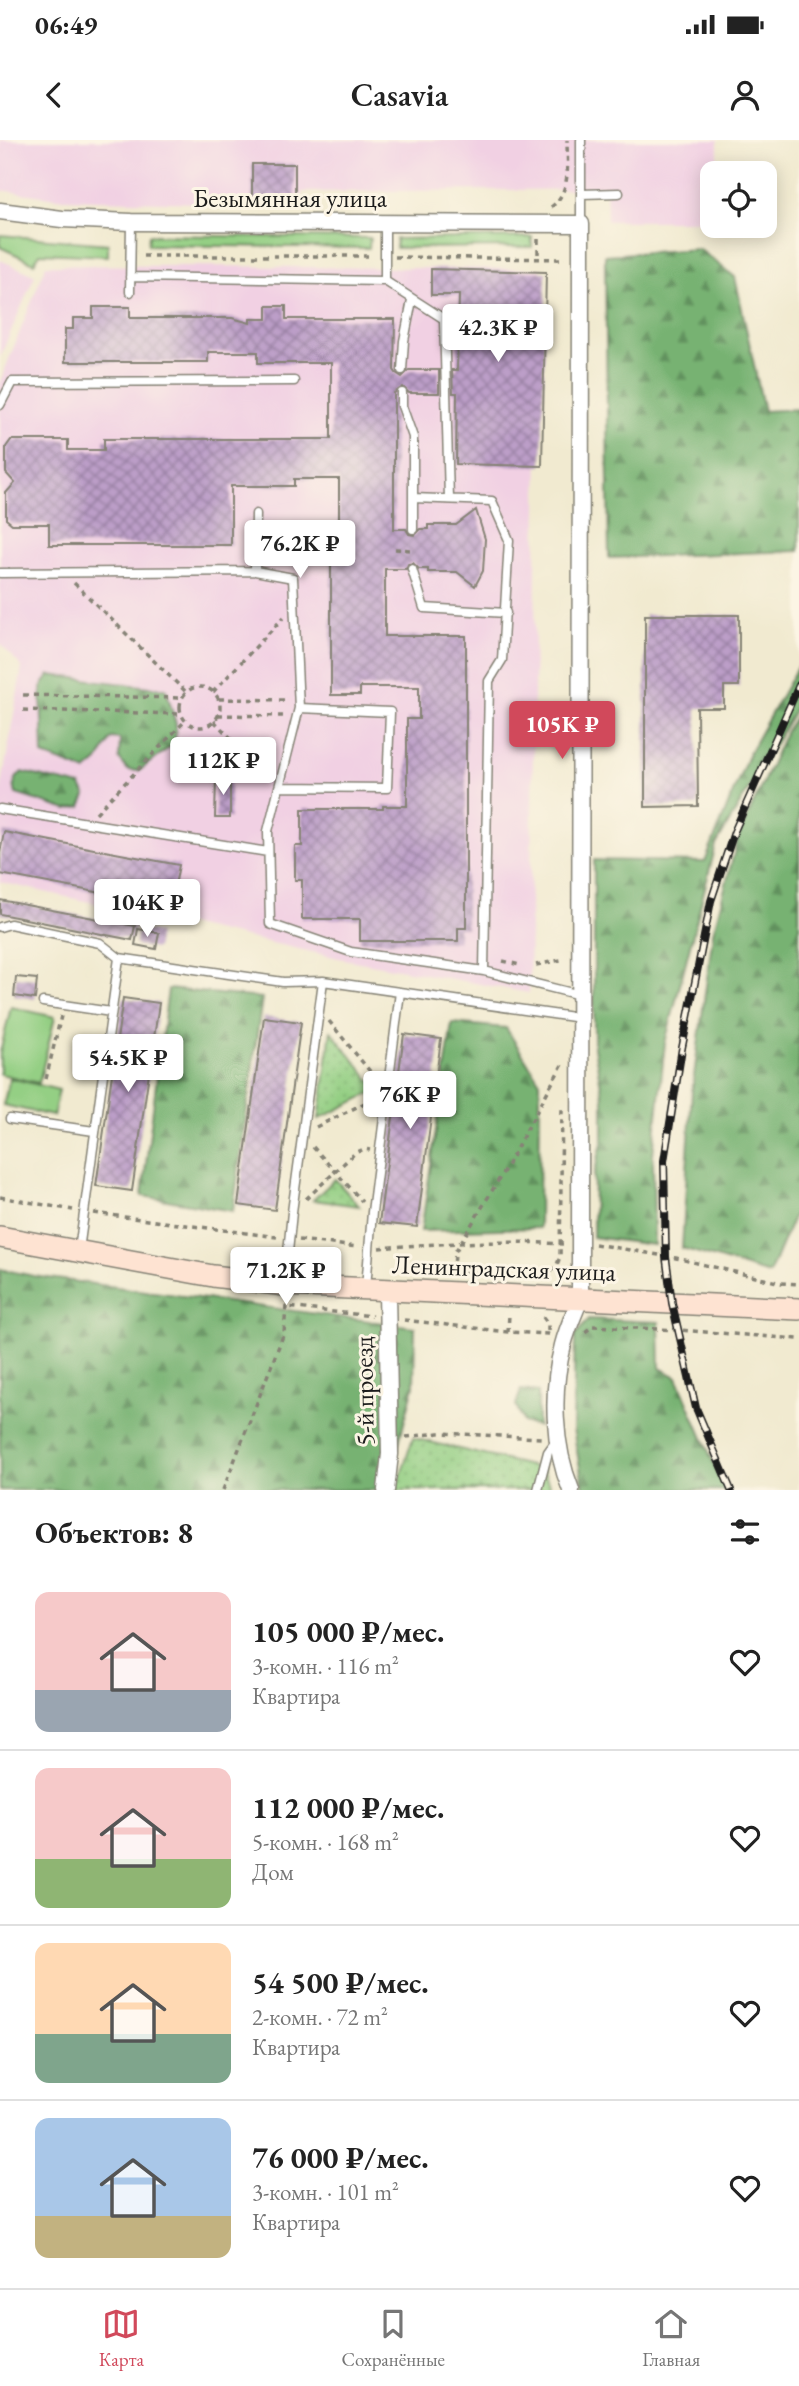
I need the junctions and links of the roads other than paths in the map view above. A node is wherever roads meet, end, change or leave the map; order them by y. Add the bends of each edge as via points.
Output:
1 (581, 140) edge
2 (619, 193) dead end
3 (580, 194) junction
4 (0, 211) edge
5 (131, 222) junction
6 (385, 223) junction
7 (580, 223) junction
8 (130, 277) junction
9 (385, 281) junction
10 (130, 292) dead end
11 (412, 300) junction
12 (401, 370) dead end
13 (294, 381) dead end
14 (402, 393) dead end
15 (0, 405) edge
16 (413, 498) junction
17 (449, 499) junction
18 (256, 514) dead end
19 (413, 529) dead end
20 (412, 569) dead end
21 (255, 570) junction
22 (0, 573) edge
23 (506, 613) junction
24 (298, 708) junction
25 (279, 787) junction
26 (0, 809) edge
27 (268, 852) junction
28 (0, 927) edge
29 (119, 958) junction
30 (484, 971) junction
31 (323, 981) junction
32 (400, 992) junction
33 (580, 995) junction
34 (43, 1002) dead end
35 (111, 1012) junction
36 (580, 1018) junction
37 (10, 1119) dead end
38 (94, 1131) junction
39 (0, 1237) edge
40 (79, 1252) junction
41 (285, 1286) junction
42 (376, 1291) junction
43 (580, 1299) junction
44 (799, 1309) edge
45 (557, 1440) junction
46 (386, 1490) edge
47 (538, 1490) edge
48 (571, 1490) edge

1 - 3 lane
2 - 3 lane
3 - 7 lane
4 - 5 street, Безымянная улица
5 - 6 street, Безымянная улица
5 - 8 lane
6 - 7 street, Безымянная улица
6 - 9 lane
7 - 33 street
8 - 9 lane
8 - 10 lane
9 - 11 lane
11 - 12 lane
11 - 17 lane via 444,318
13 - 15 lane via 12,382
14 - 16 lane via 413,437
16 - 17 lane
16 - 19 lane
17 - 23 lane via 492,501 509,540
18 - 21 lane
20 - 23 lane via 424,608
21 - 22 lane
21 - 24 lane via 293,578
23 - 30 lane via 502,660 489,681
24 - 25 lane
24 - 25 lane via 390,712 387,788
25 - 27 lane via 268,831
26 - 27 lane
27 - 30 lane via 270,924 351,952
28 - 29 lane via 10,925 100,943
29 - 31 lane via 283,982
29 - 35 lane
30 - 33 lane
31 - 32 lane
31 - 41 lane
32 - 36 lane
32 - 42 lane via 372,1212
33 - 36 street
34 - 35 lane
35 - 38 lane
36 - 43 street
37 - 38 lane
38 - 40 lane
39 - 40 main road, Ленинградская улица
40 - 41 main road, Ленинградская улица
41 - 42 main road, Ленинградская улица
42 - 43 main road, Ленинградская улица
42 - 46 street, 5-й проезд via 387,1318
43 - 44 main road, Ленинградская улица
43 - 45 street via 557,1376
45 - 47 lane via 548,1452
45 - 48 street

